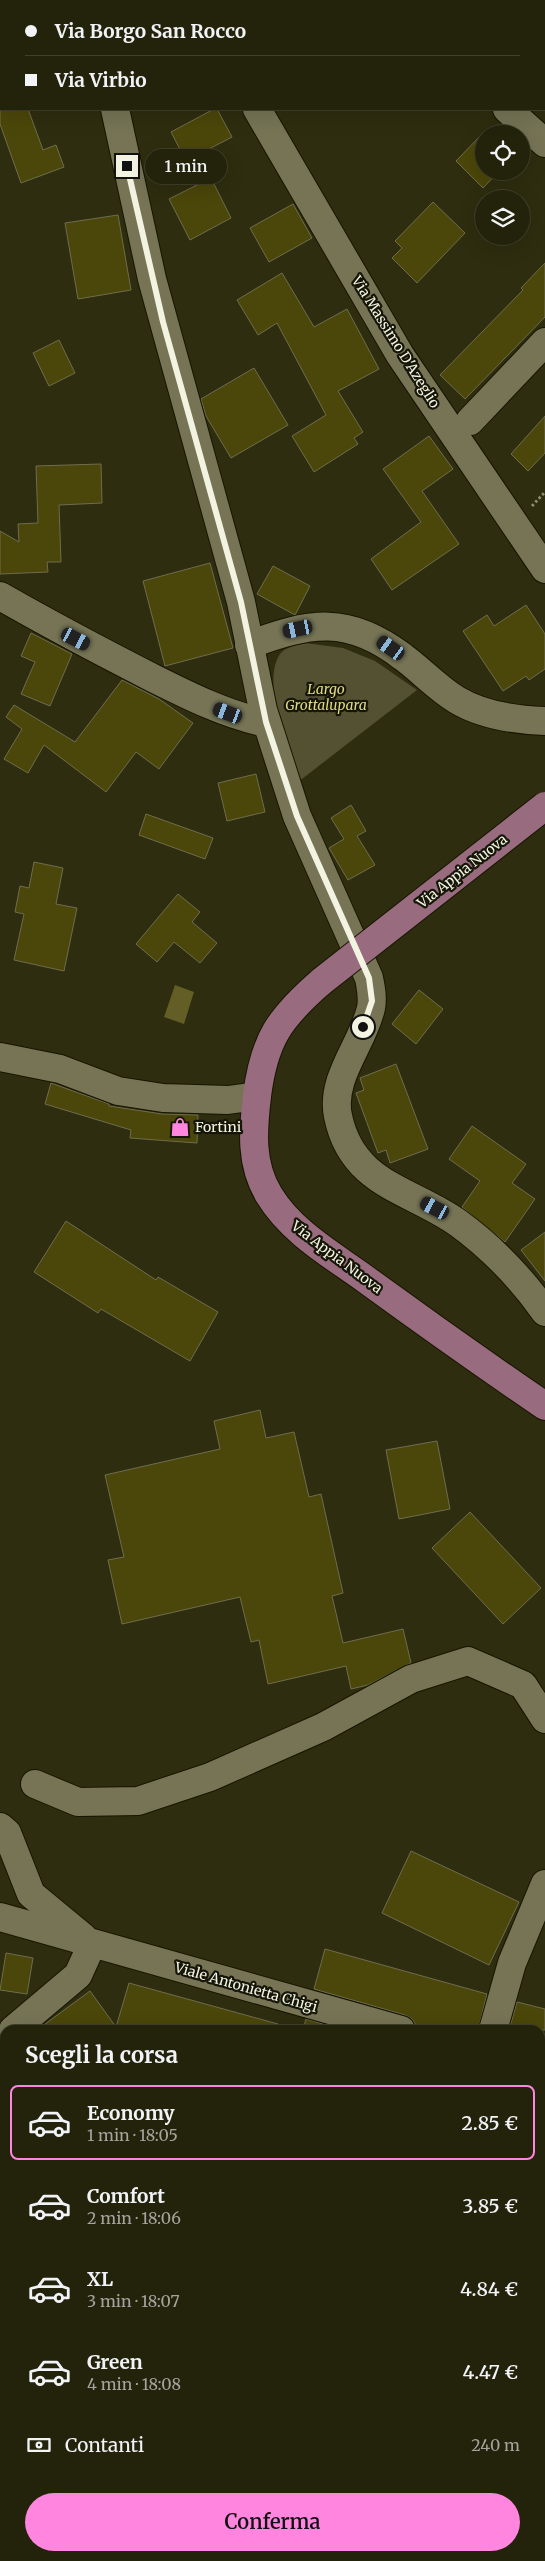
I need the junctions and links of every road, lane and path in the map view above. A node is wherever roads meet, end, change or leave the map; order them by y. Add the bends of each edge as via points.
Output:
1 (115, 110) edge
2 (258, 110) edge
3 (508, 110) edge
4 (545, 143) edge
5 (545, 342) edge
6 (470, 422) dead end
7 (545, 569) edge
8 (0, 596) edge
9 (249, 645) junction
10 (545, 721) edge
11 (266, 722) junction
12 (545, 806) edge
13 (0, 1057) edge
14 (257, 1096) junction
15 (545, 1312) edge
16 (545, 1406) edge
17 (545, 1719) edge
18 (35, 1784) dead end
19 (0, 1828) edge
20 (545, 1884) edge
21 (0, 1917) edge
22 (92, 1944) junction
23 (19, 2025) edge
24 (383, 2025) edge
25 (494, 2025) edge

1 - 9 street via 152,279 241,602
2 - 7 street, Via Massimo D'Azeglio via 400,355
3 - 4 street
5 - 6 street
8 - 11 street via 76,639 205,704 246,719
9 - 10 street via 281,633 314,626 346,628 377,638 458,701 491,713
9 - 11 street
11 - 15 street via 297,816 367,971 372,994 371,1008 344,1072 338,1095 337,1114 346,1139 361,1162 380,1181 435,1208 480,1240
12 - 14 main road, Via Appia Nuova, bridge via 296,1003 273,1036 264,1056
13 - 14 street via 60,1069 118,1091 163,1098 228,1100
14 - 16 main road, Via Appia Nuova via 253,1139 258,1169 268,1194 287,1219 464,1351
17 - 18 street via 523,1685 468,1661 411,1679 323,1727 210,1777 138,1801 78,1802
19 - 22 street via 7,1832 31,1894
20 - 25 street via 512,1963
21 - 22 street, Viale Antonietta Chigi
22 - 23 street via 78,1975
22 - 24 street, Viale Antonietta Chigi

